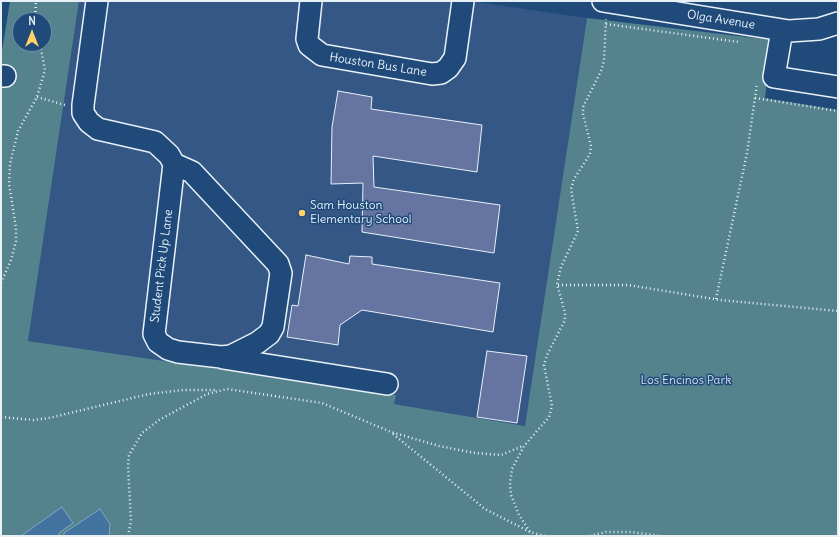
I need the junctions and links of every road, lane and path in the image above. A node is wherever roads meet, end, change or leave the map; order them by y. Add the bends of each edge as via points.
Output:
1 (36, 1) edge
2 (97, 1) edge
3 (311, 1) edge
4 (463, 1) edge
5 (605, 10) edge
6 (35, 12) edge
7 (838, 23) edge
8 (606, 24) junction
9 (782, 30) junction
10 (744, 43) dead end
11 (42, 52) edge
12 (758, 77) dead end
13 (838, 87) edge
14 (37, 97) junction
15 (755, 98) junction
16 (83, 110) junction
17 (838, 111) edge
18 (174, 164) junction
19 (1, 282) edge
20 (558, 286) junction
21 (716, 299) junction
22 (838, 311) edge
23 (221, 357) junction
24 (387, 384) dead end
25 (222, 390) junction
26 (1, 417) edge
27 (391, 432) junction
28 (524, 446) junction
29 (530, 532) junction
30 (128, 536) edge
31 (544, 536) edge
32 (590, 536) edge
33 (661, 536) edge

1 - 6 path
2 - 16 street
3 - 4 street, Houston Bus Lane via 307,39 309,45 322,55 432,74 441,73 455,58
5 - 8 path
5 - 9 street, Olga Avenue
7 - 9 street, Olga Avenue via 819,29
8 - 10 path
8 - 20 path via 602,69 583,106 591,146 590,154 574,179 571,189 578,231 561,267
9 - 13 street via 774,77
11 - 14 path via 45,70
12 - 15 path
14 - 16 path
14 - 19 path via 18,131 10,164 9,184 16,241
15 - 17 path
15 - 21 path via 747,153
16 - 18 street via 89,122 98,129 154,142 169,155
18 - 23 street, Student Pick Up Lane via 154,334 158,342 168,349
18 - 23 street, Student Pick Up Lane via 192,172 278,264 281,273 276,314 269,334 230,356
20 - 21 path via 628,286
20 - 28 path via 565,320 544,365 552,406 549,417
21 - 22 path
23 - 24 street
25 - 26 path via 183,390 149,394 34,420
25 - 27 path via 322,403
25 - 30 path via 207,394 166,416 142,433 128,461 131,521
27 - 28 path via 475,453 501,455
27 - 29 path via 485,509
28 - 29 path via 512,469 511,495 519,515
29 - 31 path
32 - 33 path via 606,532

